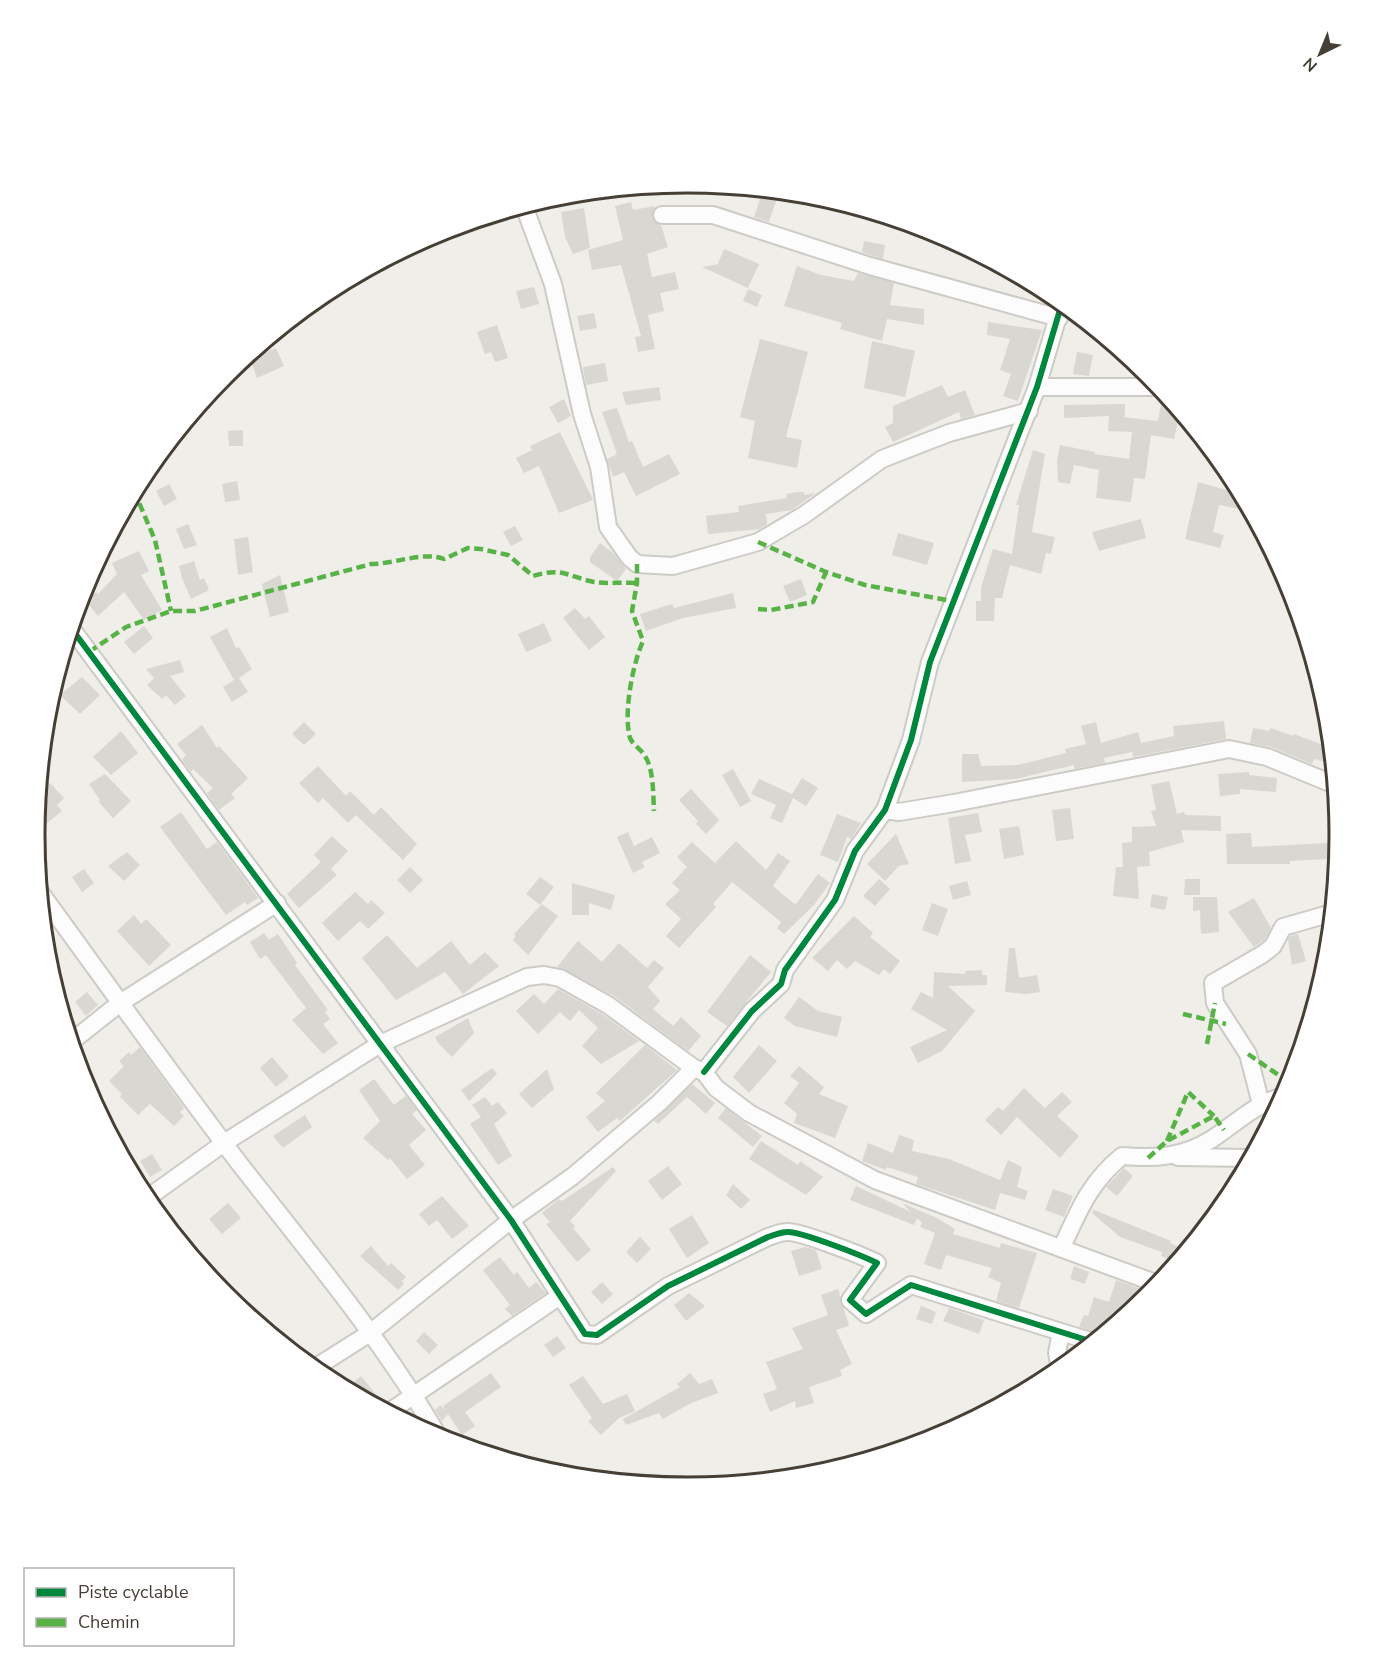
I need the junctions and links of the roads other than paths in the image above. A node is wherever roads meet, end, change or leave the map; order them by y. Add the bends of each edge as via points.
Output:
1 (527, 214) edge
2 (662, 215) dead end
3 (1054, 308) edge
4 (1060, 313) edge
5 (1037, 387) junction
6 (1147, 387) edge
7 (1029, 411) junction
8 (77, 636) edge
9 (1327, 782) edge
10 (885, 810) junction
11 (277, 903) junction
12 (49, 904) edge
13 (1324, 916) edge
14 (120, 1003) junction
15 (78, 1037) edge
16 (380, 1044) junction
17 (699, 1070) junction
18 (1271, 1100) edge
19 (1261, 1104) junction
20 (224, 1143) junction
21 (1172, 1156) junction
22 (1242, 1158) edge
23 (154, 1193) edge
24 (511, 1221) junction
25 (1062, 1247) junction
26 (1149, 1281) edge
27 (560, 1296) junction
28 (1061, 1332) junction
29 (370, 1333) junction
30 (1084, 1339) edge
31 (1058, 1359) edge
32 (322, 1363) edge
33 (414, 1395) junction
34 (396, 1407) edge
35 (431, 1424) edge

1 - 7 street via 553,284 582,414 599,467 608,527 637,564 673,566 758,542 804,515 882,459 949,433
2 - 3 street via 713,215 870,266
4 - 5 street
5 - 6 street
5 - 7 street
7 - 10 street via 934,652 911,740
8 - 11 street
9 - 10 street via 1267,757 1229,749 954,803 899,812
10 - 17 street via 855,851 835,900 785,970 780,984
11 - 14 street
11 - 16 street
12 - 14 street
13 - 19 street via 1283,927 1273,946 1263,954 1213,982 1215,1003 1248,1054
14 - 15 street
14 - 20 street
16 - 17 street via 527,977 544,975 560,978 608,1005
16 - 20 street
16 - 24 street
17 - 24 street via 611,1146
17 - 25 street via 749,1113 875,1180
18 - 19 street
19 - 21 street via 1211,1140
20 - 23 street
20 - 29 street
21 - 22 street
21 - 25 street via 1122,1156 1102,1172
24 - 27 street
24 - 29 street
25 - 26 street
27 - 28 street via 580,1329 585,1334 597,1335 668,1286 786,1232 825,1241 877,1263 850,1300 866,1314 911,1285
27 - 33 street
28 - 30 street
28 - 31 street
29 - 32 street
29 - 33 street
33 - 34 street
33 - 35 street

